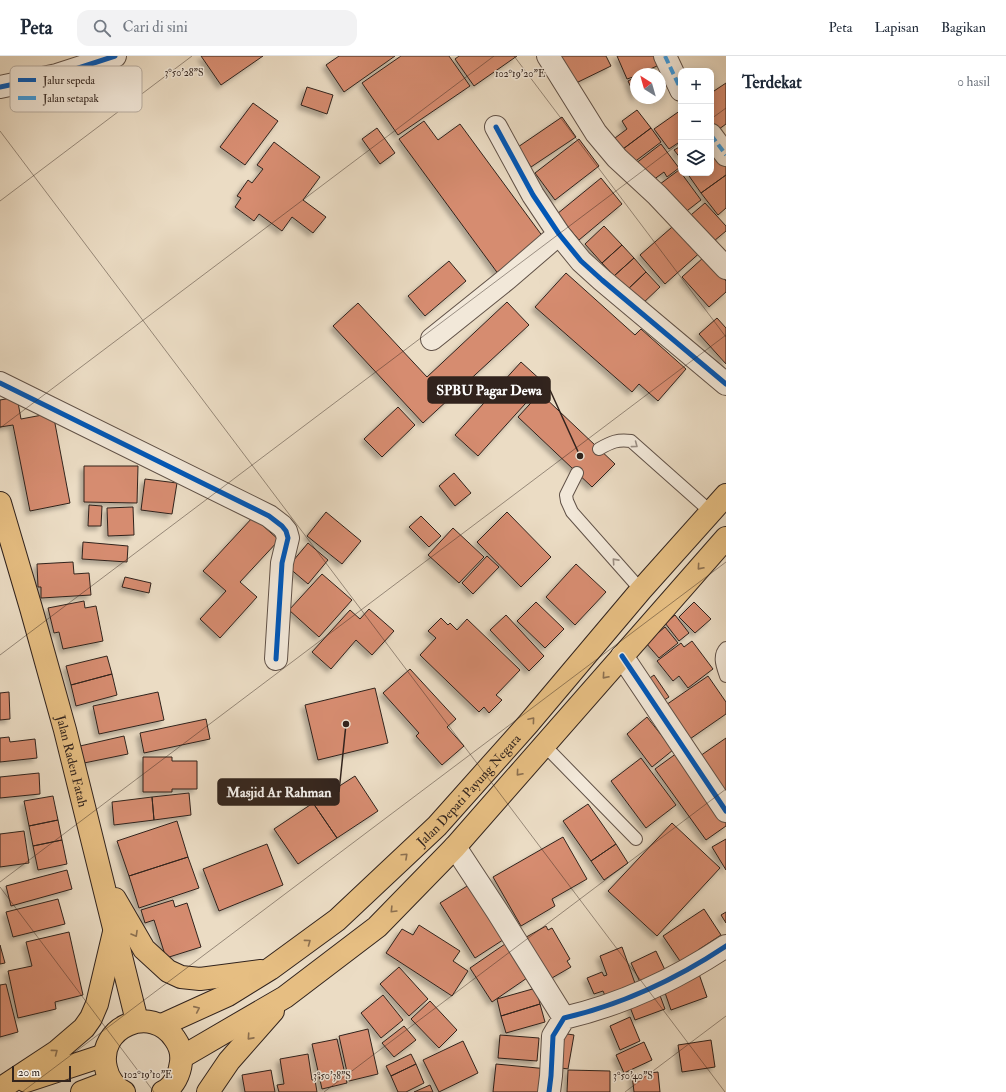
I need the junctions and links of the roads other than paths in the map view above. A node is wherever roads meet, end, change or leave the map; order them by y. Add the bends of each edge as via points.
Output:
1 (115, 56) edge
2 (548, 56) edge
3 (665, 56) edge
4 (84, 66) edge
5 (678, 84) edge
6 (10, 85) edge
7 (0, 87) edge
8 (496, 127) dead end
9 (714, 139) edge
10 (726, 155) edge
11 (559, 234) junction
12 (726, 268) edge
13 (432, 339) dead end
14 (0, 383) edge
15 (726, 384) edge
16 (599, 449) dead end
17 (577, 473) dead end
18 (726, 495) edge
19 (0, 502) edge
20 (710, 512) junction
21 (726, 538) edge
22 (6, 544) edge
23 (641, 590) junction
24 (726, 648) edge
25 (622, 656) junction
26 (276, 659) dead end
27 (726, 676) edge
28 (544, 745) junction
29 (726, 811) edge
30 (636, 839) dead end
31 (455, 847) junction
32 (102, 875) junction
33 (114, 928) junction
34 (726, 946) edge
35 (270, 969) junction
36 (286, 997) junction
37 (564, 1018) junction
38 (137, 1021) junction
39 (162, 1025) junction
40 (105, 1054) junction
41 (182, 1057) junction
42 (118, 1086) edge
43 (0, 1089) edge
44 (82, 1092) edge
45 (164, 1092) edge
46 (208, 1092) edge
47 (549, 1092) edge

1 - 4 street
2 - 12 street via 596,133 617,158 657,195
3 - 5 street
6 - 7 street
8 - 11 street via 533,195
9 - 10 street
11 - 13 street
11 - 15 street via 581,261 602,280
14 - 26 street via 269,516 282,526 288,538 282,563
16 -> 20 lane via 612,442 631,441
23 -> 17 lane via 572,512 566,495
18 - 20 main road, Jalan Depati Payung Negara
19 - 22 main road, Jalan Raden Fatah
20 - 23 main road, Jalan Depati Payung Negara
21 -> 25 main road, Jalan Depati Payung Negara
22 - 32 main road, Jalan Raden Fatah via 31,608
35 -> 23 main road, Jalan Depati Payung Negara via 337,920 437,826 528,724
24 - 27 lane via 721,661
25 -> 28 main road, Jalan Depati Payung Negara
25 - 29 street
28 - 30 lane
28 -> 31 main road, Jalan Depati Payung Negara
31 -> 36 main road, Jalan Depati Payung Negara via 377,927
31 - 37 street
32 - 33 main road, Jalan Raden Fatah
32 -> 35 main road via 144,949 168,971 181,977 200,979
33 - 38 main road, Jalan Raden Fatah
43 -> 33 main road via 56,1052 84,1028 97,1004
34 - 37 street via 661,984 621,1001
39 -> 35 main road, Jalan Depati Payung Negara via 228,995
36 - 41 main road, Jalan Depati Payung Negara
36 -> 46 main road via 229,1061
37 - 47 street via 553,1036
38 - 39 main road via 150,1021
38 - 40 main road via 125,1025 116,1033
39 - 41 main road via 172,1033 179,1044
40 - 42 main road via 107,1073
40 - 43 main road
41 - 45 main road via 175,1081
42 - 44 main road

